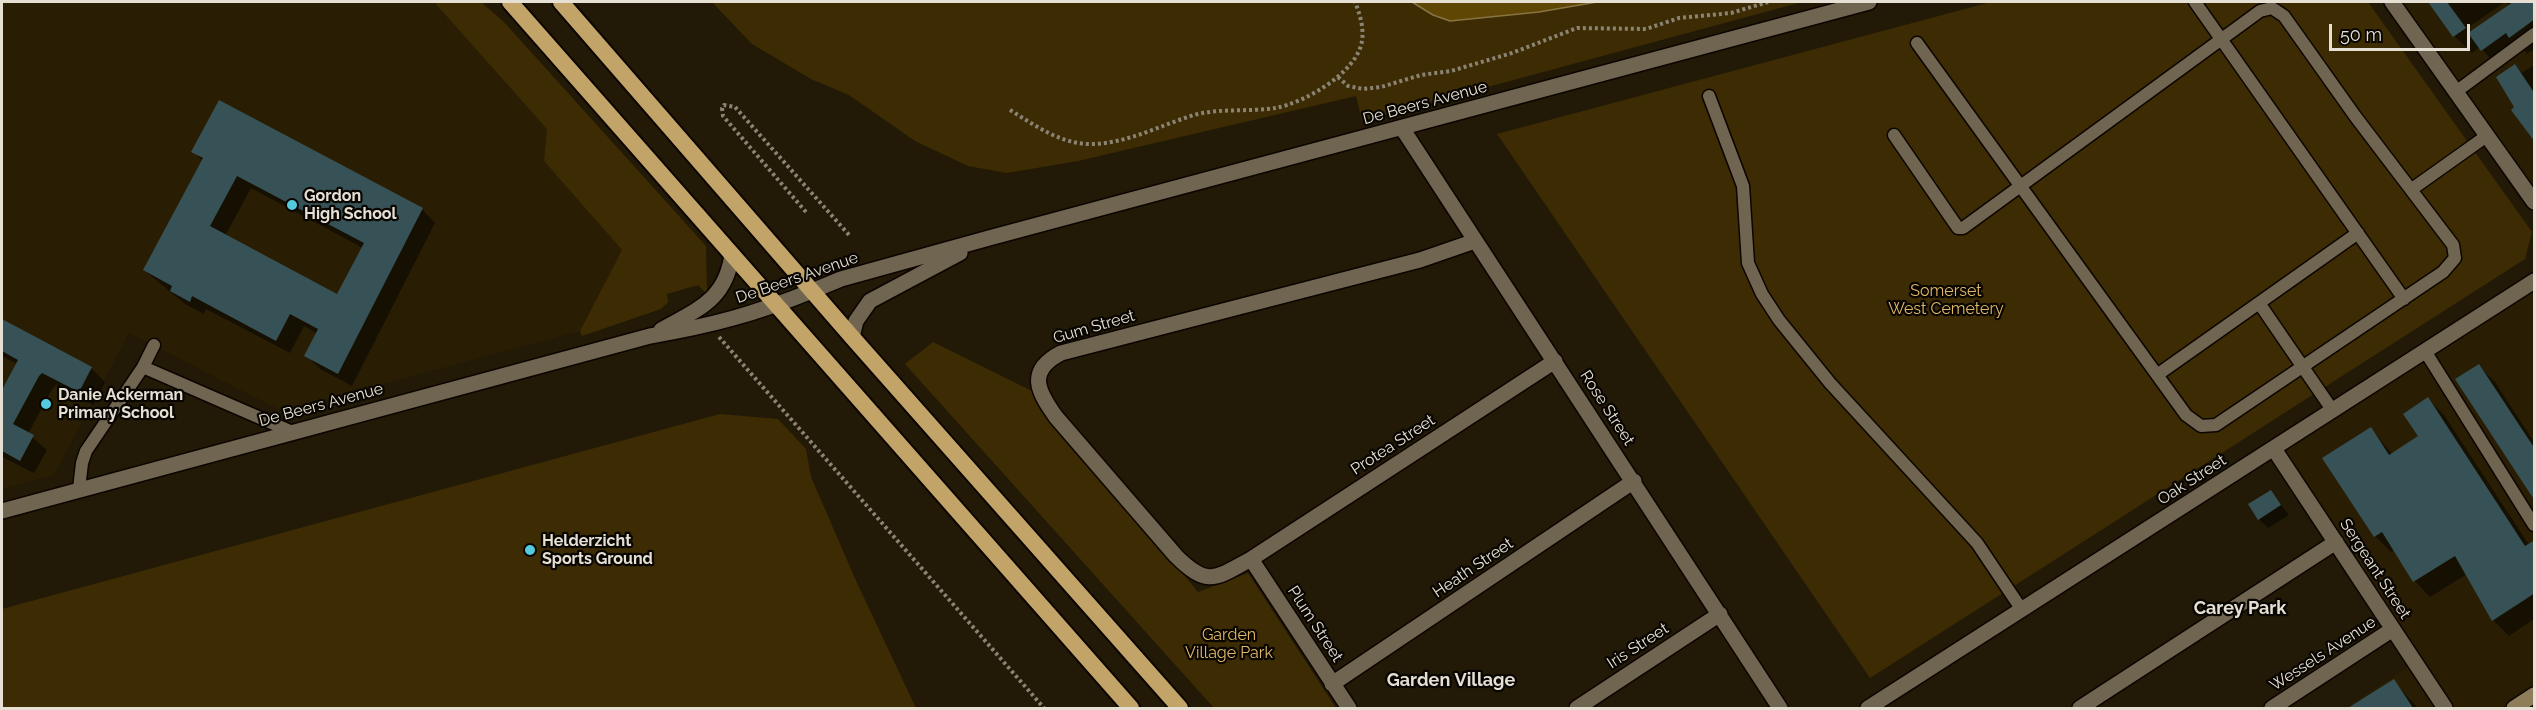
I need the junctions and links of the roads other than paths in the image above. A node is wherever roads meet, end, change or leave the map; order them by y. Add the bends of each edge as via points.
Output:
1 (510, 2) edge
2 (561, 2) edge
3 (1869, 2) edge
4 (2195, 2) edge
5 (2392, 2) edge
6 (2535, 34) edge
7 (2221, 39) junction
8 (1917, 43) dead end
9 (2457, 91) junction
10 (1709, 96) dead end
11 (1402, 128) junction
12 (1894, 135) dead end
13 (2488, 135) junction
14 (2021, 187) junction
15 (2412, 189) junction
16 (2535, 202) edge
17 (2358, 233) junction
18 (989, 238) junction
19 (1475, 241) junction
20 (732, 254) junction
21 (2535, 281) edge
22 (812, 291) junction
23 (2404, 299) junction
24 (2259, 303) junction
25 (777, 305) junction
26 (650, 336) junction
27 (852, 337) junction
28 (154, 345) dead end
29 (2425, 351) junction
30 (1555, 361) junction
31 (143, 367) junction
32 (2303, 367) junction
33 (2157, 375) junction
34 (2332, 411) junction
35 (291, 431) junction
36 (2274, 448) junction
37 (1634, 481) junction
38 (79, 489) junction
39 (2, 511) edge
40 (2535, 525) edge
41 (2336, 542) junction
42 (1251, 559) junction
43 (2022, 610) junction
44 (1720, 614) junction
45 (2393, 629) junction
46 (1332, 684) junction
47 (2535, 695) edge
48 (1131, 708) edge
49 (1180, 708) edge
50 (1349, 708) edge
51 (1577, 708) edge
52 (1780, 708) edge
53 (1868, 708) edge
54 (2080, 708) edge
55 (2272, 708) edge
56 (2445, 708) edge
57 (2514, 708) edge

1 - 20 highway
2 - 22 highway
3 - 11 street, De Beers Avenue
4 - 7 lane
5 - 9 street
6 - 9 lane
7 - 14 lane
7 - 15 lane via 2260,11 2272,8 2280,12
7 - 17 lane
8 - 14 lane
9 - 13 street
10 - 43 lane via 1743,186 1748,264 1762,294 1830,382 1977,543
11 - 18 street, De Beers Avenue
11 - 19 street, Rose Street
12 - 14 lane via 1958,228
13 - 15 lane
13 - 16 street
14 - 33 lane
15 - 23 lane via 2456,254 2451,266
17 - 23 lane
17 - 24 lane
18 - 22 street, De Beers Avenue via 841,279
18 - 27 street, De Beers Avenue via 879,294 859,314
19 - 30 street, Rose Street
19 - 42 street, Gum Street via 1420,260 1061,353 1042,368 1040,394 1056,417 1192,572 1215,578
20 - 25 highway
20 - 26 street, De Beers Avenue via 729,275 720,291
21 - 29 street, Oak Street
22 - 25 street, De Beers Avenue
22 - 27 highway
23 - 32 lane
24 - 32 lane
24 - 33 lane
25 - 26 street, De Beers Avenue via 709,325
25 - 48 highway
26 - 35 street, De Beers Avenue
27 - 49 highway
28 - 31 lane
29 - 34 street, Oak Street
29 - 40 lane
30 - 37 street, Rose Street
30 - 42 street, Protea Street
31 - 35 lane
31 - 38 lane via 86,451
32 - 33 lane via 2208,427 2194,423 2186,415
32 - 34 lane
34 - 36 street, Oak Street
35 - 38 street, De Beers Avenue
36 - 41 street, Sergeant Street
36 - 43 street, Oak Street
37 - 44 street, Rose Street
37 - 46 street, Heath Street
38 - 39 street, De Beers Avenue
41 - 45 street, Sergeant Street
41 - 54 street
42 - 46 street, Plum Street
43 - 53 street, Oak Street
44 - 51 street, Iris Street
44 - 52 street, Rose Street
45 - 55 street, Wessels Avenue
45 - 56 street, Sergeant Street
46 - 50 street, Plum Street
47 - 57 main road

